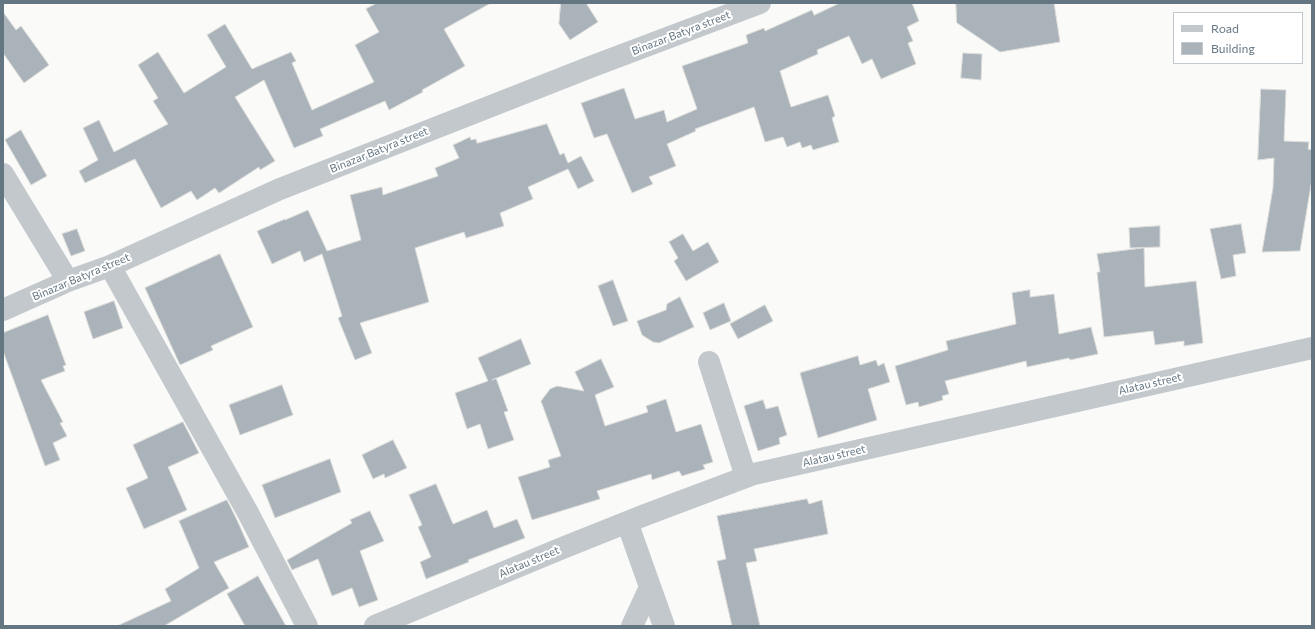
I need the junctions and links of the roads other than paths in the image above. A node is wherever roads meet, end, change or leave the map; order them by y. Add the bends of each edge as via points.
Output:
1 (760, 3) edge
2 (3, 174) edge
3 (110, 266) junction
4 (68, 281) junction
5 (3, 310) edge
6 (1312, 348) edge
7 (709, 362) dead end
8 (746, 477) junction
9 (627, 522) junction
10 (650, 587) junction
11 (307, 626) edge
12 (375, 626) edge
13 (632, 626) edge
14 (664, 626) edge

1 - 3 street, Binazar Batyra street via 288,186
2 - 4 street
3 - 4 street, Binazar Batyra street
3 - 11 street via 247,511
4 - 5 street, Binazar Batyra street
6 - 8 street, Alatau street
7 - 8 street
8 - 9 street, Alatau street
9 - 10 street
9 - 12 street, Alatau street
10 - 13 street
10 - 14 street

